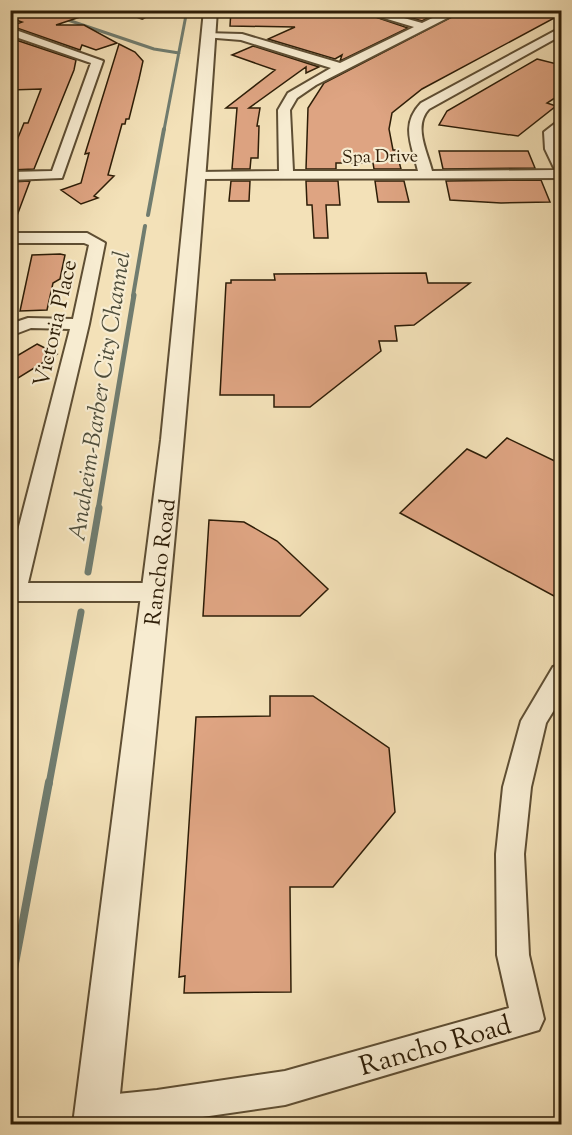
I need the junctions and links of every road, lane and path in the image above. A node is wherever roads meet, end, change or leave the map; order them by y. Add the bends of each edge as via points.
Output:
1 (127, 10) edge
2 (211, 10) edge
3 (362, 10) edge
4 (458, 10) edge
5 (142, 15) dead end
6 (424, 27) junction
7 (561, 30) edge
8 (10, 31) edge
9 (208, 35) junction
10 (543, 40) junction
11 (561, 45) edge
12 (341, 67) junction
13 (561, 122) edge
14 (561, 172) edge
15 (426, 174) junction
16 (286, 175) junction
17 (10, 176) edge
18 (198, 176) junction
19 (10, 238) edge
20 (80, 324) junction
21 (10, 331) edge
22 (12, 592) edge
23 (155, 592) junction
24 (561, 674) edge
25 (96, 1119) edge

1 - 5 street
2 - 9 street, Rancho Road
3 - 6 street
4 - 6 street
6 - 12 street
7 - 10 street
8 - 17 street via 97,61 57,175
9 - 12 street via 242,38
9 - 18 street, Rancho Road
10 - 11 street
10 - 15 street via 419,112 414,126
12 - 16 street via 292,96 284,110
13 - 14 street via 550,132
14 - 15 street, Spa Drive
15 - 16 street, Spa Drive
16 - 18 street, Spa Drive
18 - 23 street, Rancho Road
19 - 20 street, Victoria Place via 95,240
20 - 21 street via 28,323
20 - 22 street, Victoria Place
22 - 23 street
23 - 25 street, Rancho Road
24 - 25 street, Rancho Road via 534,721 517,787 510,854 513,955 528,1019 285,1088

